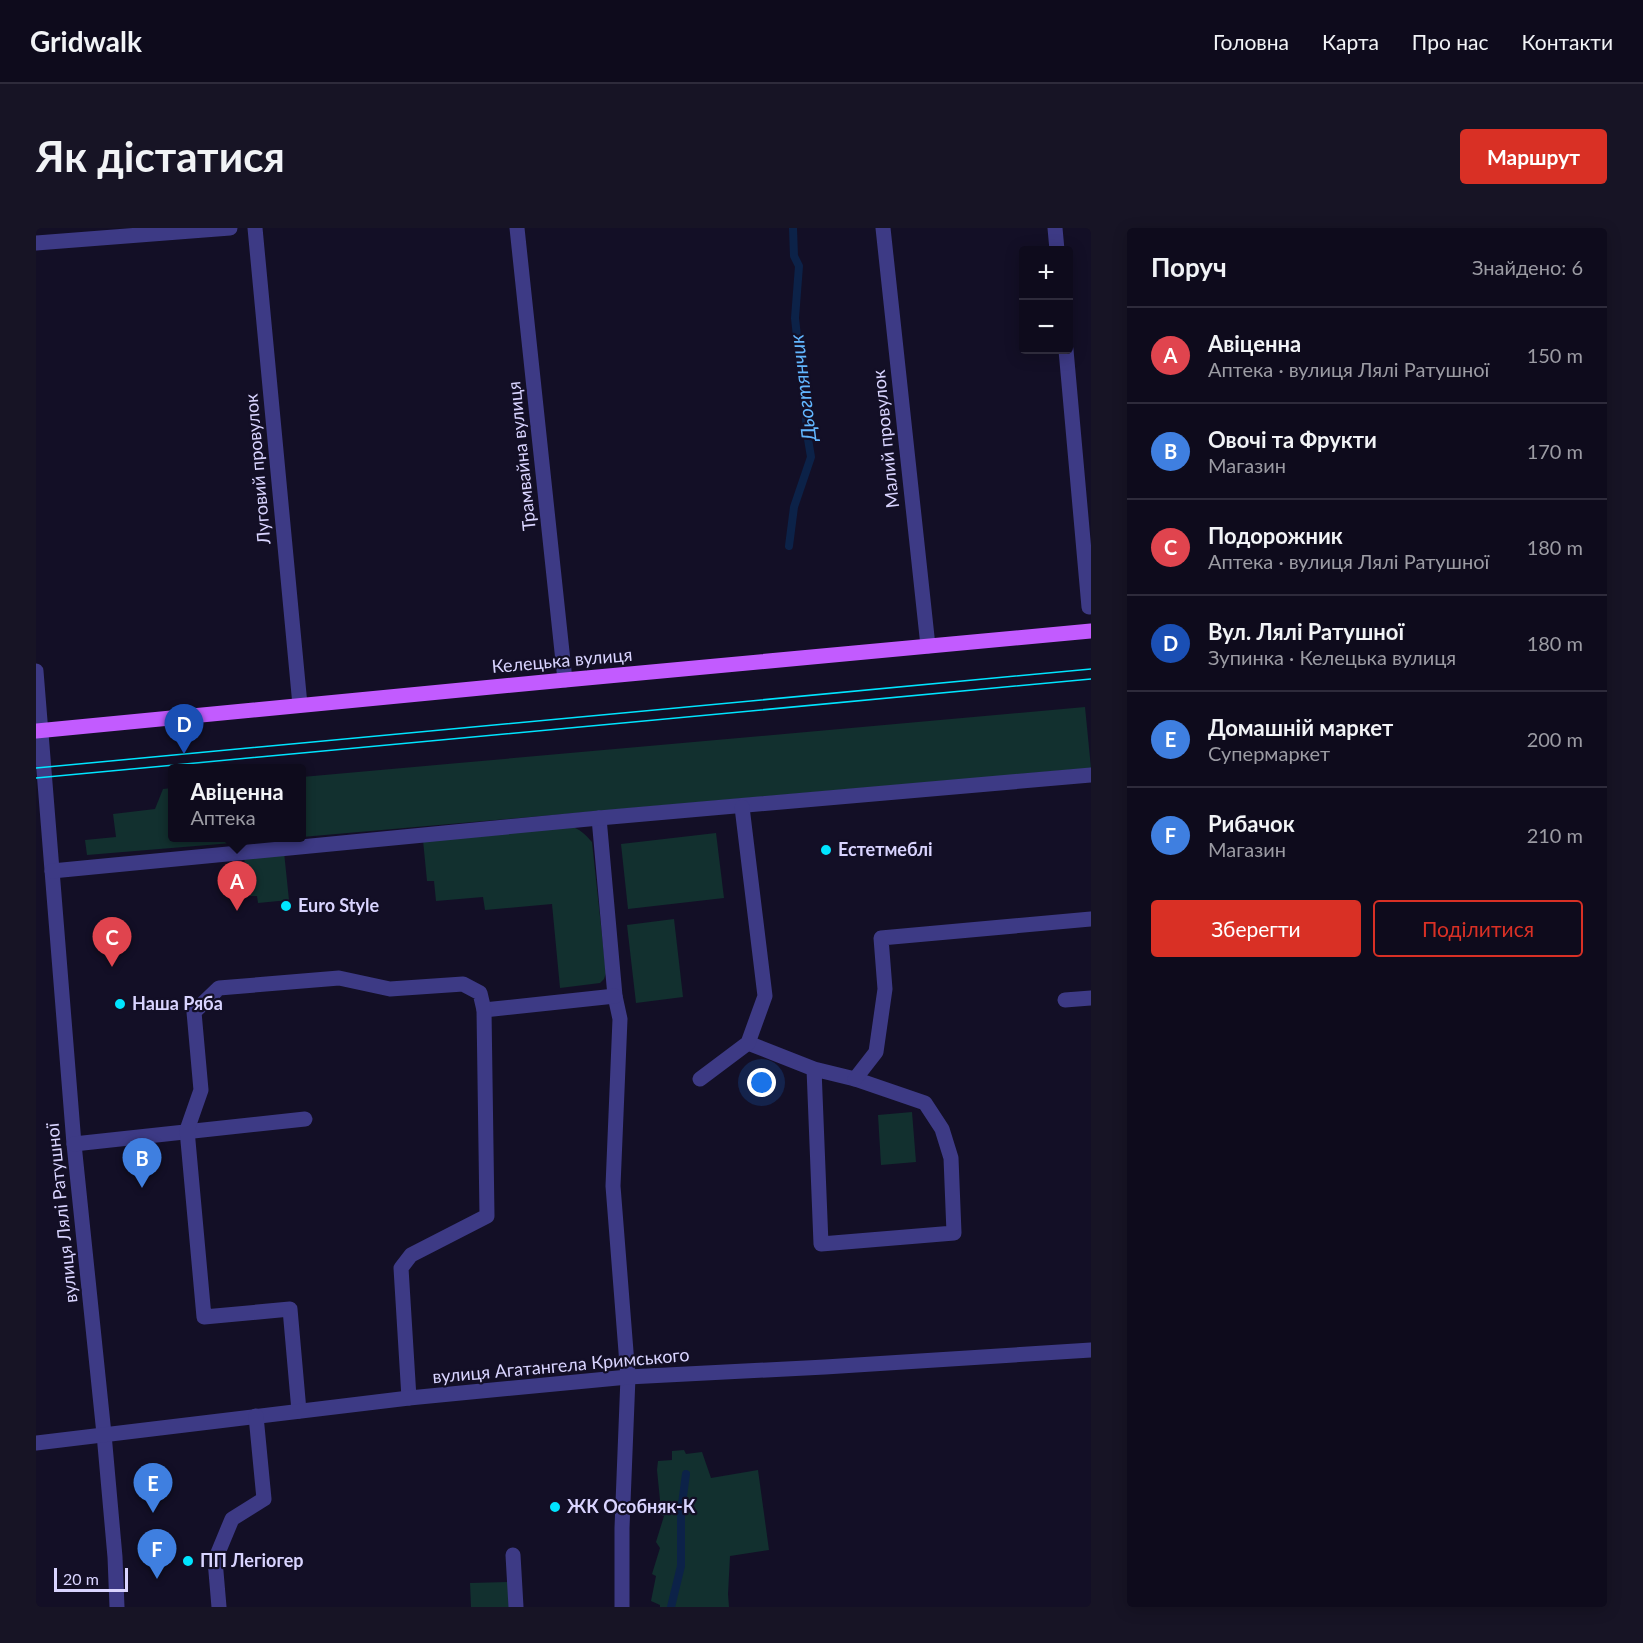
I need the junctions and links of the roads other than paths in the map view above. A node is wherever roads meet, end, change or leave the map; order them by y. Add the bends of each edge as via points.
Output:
1 (230, 228) edge
2 (255, 228) edge
3 (517, 228) edge
4 (883, 228) edge
5 (1054, 228) edge
6 (36, 243) edge
7 (1056, 246) edge
8 (1066, 354) edge
9 (1089, 607) dead end
10 (1091, 631) edge
11 (928, 646) junction
12 (36, 671) edge
13 (565, 680) junction
14 (300, 705) junction
15 (38, 731) edge
16 (1091, 775) edge
17 (742, 807) junction
18 (599, 819) junction
19 (52, 871) junction
20 (1091, 919) edge
21 (615, 996) junction
22 (1091, 998) edge
23 (1065, 1000) dead end
24 (484, 1010) junction
25 (748, 1042) junction
26 (814, 1069) junction
27 (700, 1079) dead end
28 (855, 1079) junction
29 (304, 1119) dead end
30 (187, 1131) junction
31 (74, 1144) junction
32 (1091, 1350) edge
33 (628, 1377) junction
34 (409, 1398) junction
35 (299, 1411) junction
36 (256, 1416) junction
37 (104, 1434) junction
38 (36, 1443) edge
39 (513, 1556) dead end
40 (117, 1607) edge
41 (219, 1607) edge
42 (516, 1607) edge
43 (622, 1607) edge

1 - 6 street
2 - 14 street, Луговий провулок
3 - 13 street, Трамвайна вулиця
4 - 11 street, Малий провулок
5 - 7 street
8 - 9 street
10 - 11 main road, Келецька вулиця
11 - 13 main road, Келецька вулиця
12 - 15 street, вулиця Лялі Ратушної
13 - 14 main road, Келецька вулиця
14 - 15 main road, Келецька вулиця
15 - 19 street, вулиця Лялі Ратушної
16 - 17 street
17 - 18 street
17 - 25 street via 765,996
18 - 19 street
18 - 21 street
19 - 31 street, вулиця Лялі Ратушної
20 - 28 street via 881,938 885,989 876,1052
21 - 24 street
21 - 33 street via 620,1019 613,1186
22 - 23 street
24 - 30 street via 480,993 463,984 390,989 339,978 219,988 194,1012 201,1090
24 - 34 street via 487,1216 411,1255 401,1268
25 - 26 street
25 - 27 street
26 - 28 street
26 - 28 street via 821,1244 954,1233 951,1158 942,1129 925,1103
29 - 30 street
30 - 31 street
30 - 35 street via 204,1317 290,1309
31 - 37 street, вулиця Лялі Ратушної
32 - 33 street, вулиця Агатангела Кримського
33 - 34 street, вулиця Агатангела Кримського
33 - 43 street
34 - 35 street, вулиця Агатангела Кримського
35 - 36 street, вулиця Агатангела Кримського
36 - 37 street, вулиця Агатангела Кримського
36 - 41 street via 264,1499 232,1519 215,1560
37 - 38 street, вулиця Агатангела Кримського
37 - 40 street, вулиця Лялі Ратушної
39 - 42 street

